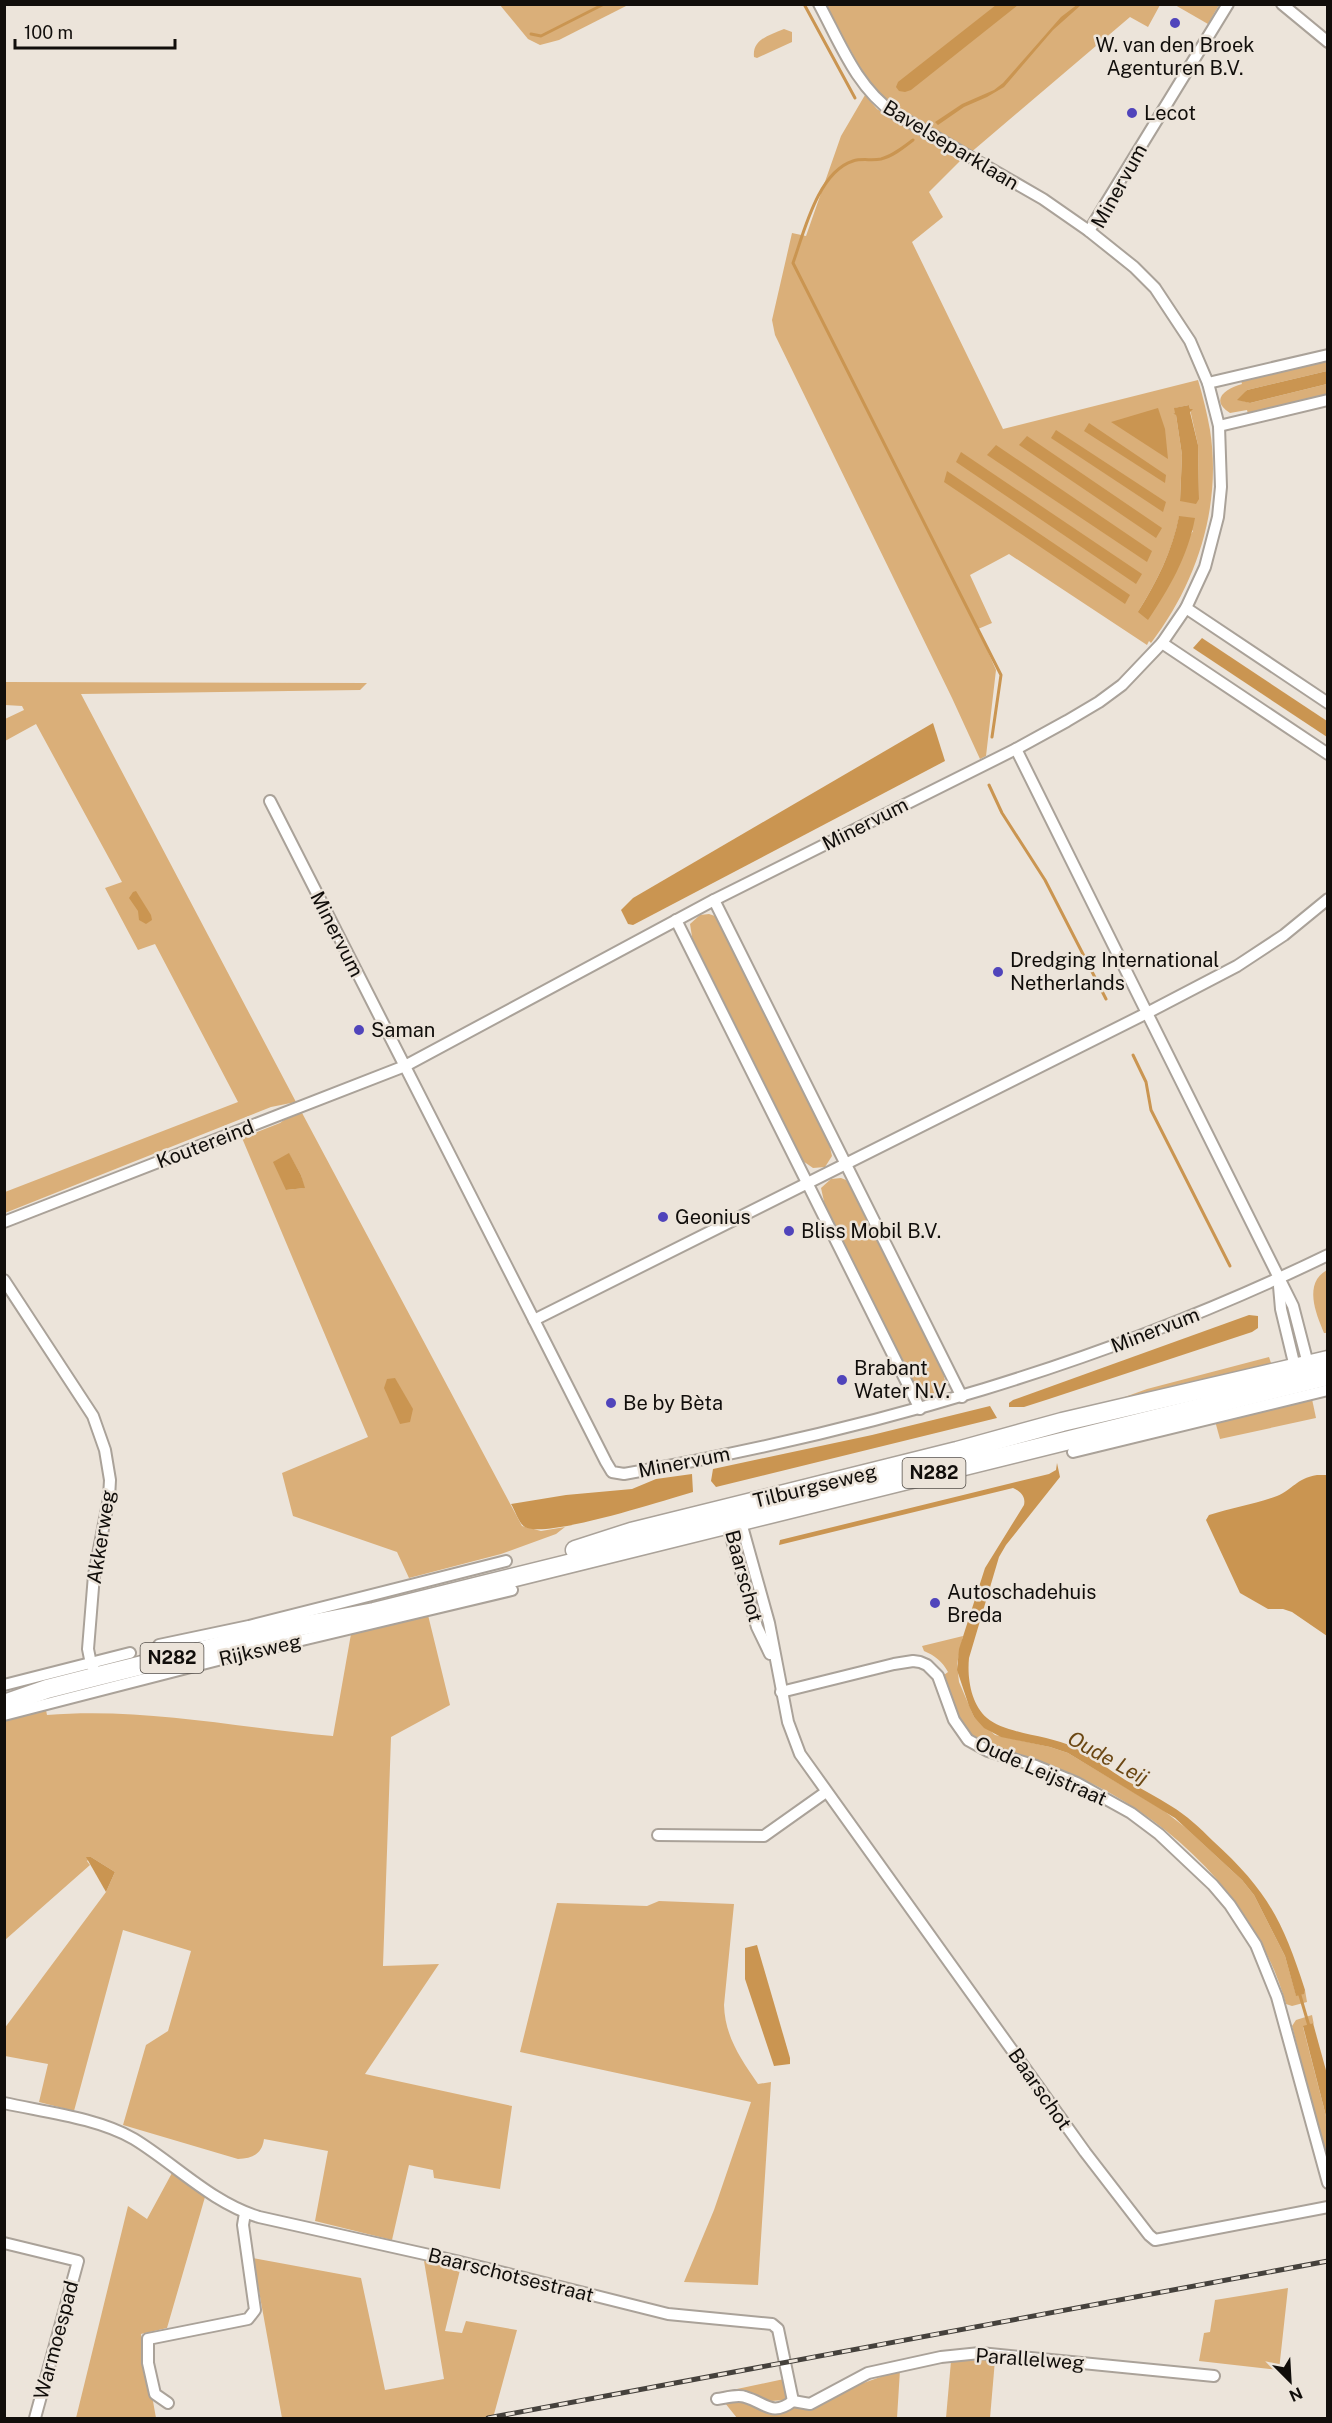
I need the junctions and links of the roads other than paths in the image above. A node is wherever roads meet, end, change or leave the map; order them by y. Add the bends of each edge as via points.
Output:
1 (819, 4) edge
2 (1228, 4) edge
3 (1282, 4) edge
4 (1328, 42) edge
5 (1089, 231) junction
6 (1328, 355) edge
7 (1208, 383) junction
8 (1328, 400) edge
9 (1219, 426) junction
10 (1186, 608) junction
11 (1162, 643) junction
12 (1328, 703) edge
13 (1016, 749) junction
14 (1328, 754) edge
15 (270, 801) dead end
16 (1328, 899) edge
17 (714, 900) junction
18 (676, 920) junction
19 (1147, 1012) junction
20 (405, 1066) junction
21 (846, 1164) junction
22 (807, 1183) junction
23 (4, 1222) edge
24 (1328, 1255) edge
25 (1278, 1279) junction
26 (4, 1280) edge
27 (534, 1320) junction
28 (1328, 1360) edge
29 (1303, 1371) junction
30 (1328, 1376) edge
31 (1328, 1390) edge
32 (962, 1397) junction
33 (920, 1409) junction
34 (1073, 1452) dead end
35 (734, 1516) junction
36 (513, 1574) junction
37 (375, 1613) junction
38 (294, 1621) junction
39 (159, 1645) dead end
40 (130, 1653) dead end
41 (95, 1670) junction
42 (4, 1685) edge
43 (47, 1689) junction
44 (781, 1692) junction
45 (4, 1694) edge
46 (4, 1704) edge
47 (4, 1715) edge
48 (826, 1791) junction
49 (658, 1835) dead end
50 (4, 2103) edge
51 (1328, 2183) edge
52 (1328, 2207) edge
53 (245, 2213) junction
54 (4, 2243) edge
55 (1214, 2376) dead end
56 (717, 2400) dead end
57 (793, 2401) junction
58 (168, 2403) dead end
59 (35, 2418) edge

1 - 5 street, Bavelseparklaan via 877,101 1043,199
2 - 5 street, Minervum
3 - 4 street
5 - 7 street, Minervum via 1155,288 1190,341
6 - 7 street
7 - 9 street, Minervum
8 - 9 street
9 - 10 street, Minervum via 1218,517 1204,567
10 - 11 street, Minervum
10 - 12 street
11 - 13 street, Minervum via 1130,678 1099,702
11 - 14 street
13 - 17 street, Minervum
13 - 19 street
15 - 20 street, Minervum
16 - 19 street via 1237,966
17 - 18 street, Minervum
17 - 21 street
18 - 20 street, Minervum
18 - 22 street
19 - 21 street
19 - 25 street
20 - 23 street, Koutereind
20 - 27 street, Minervum
21 - 22 street
21 - 32 street
22 - 27 street
22 - 33 street
24 - 25 street, Minervum
25 - 29 street via 1293,1306
25 - 32 street, Minervum via 1129,1341
26 - 41 street, Akkerweg via 93,1416 105,1450 110,1498 94,1575 88,1649
27 - 33 street, Minervum via 612,1472 701,1460
28 - 29 main road, Tilburgseweg / N282
29 - 30 main road, Tilburgseweg / N282
29 - 35 main road, Tilburgseweg / N282
31 - 34 street
32 - 33 street, Minervum
35 - 36 main road, Tilburgseweg / N282
35 - 44 street, Baarschot via 757,1627 776,1665
36 - 37 main road, Rijksweg / N282
36 - 38 street, Rijksweg
37 - 38 main road, Rijksweg / N282
37 - 47 street, Rijksweg via 218,1660
38 - 39 street, Rijksweg
38 - 41 main road, Rijksweg / N282
40 - 41 street, Rijksweg
41 - 42 street, Rijksweg
41 - 43 main road, Rijksweg / N282
43 - 45 main road, Rijksweg / N282
43 - 46 main road, Rijksweg / N282
44 - 48 street, Baarschot via 800,1754
44 - 51 street, Oude Leijstraat via 894,1664 920,1662 938,1676 954,1720 968,1740 1077,1783 1131,1813 1159,1834 1225,1898 1256,1946 1277,1997
48 - 49 street via 764,1836
48 - 52 street, Baarschot via 1085,2152 1155,2240
50 - 53 street, Baarschotsestraat via 106,2127 132,2138
53 - 57 street, Baarschotsestraat via 668,2314 772,2324 778,2329
53 - 58 street via 243,2224 255,2310 248,2319 148,2339 148,2363 155,2394
54 - 59 street, Warmoespad via 78,2261
55 - 57 street, Parallelweg via 980,2353 868,2373 810,2404
56 - 57 street, Parallelweg via 743,2396 771,2409 783,2409

